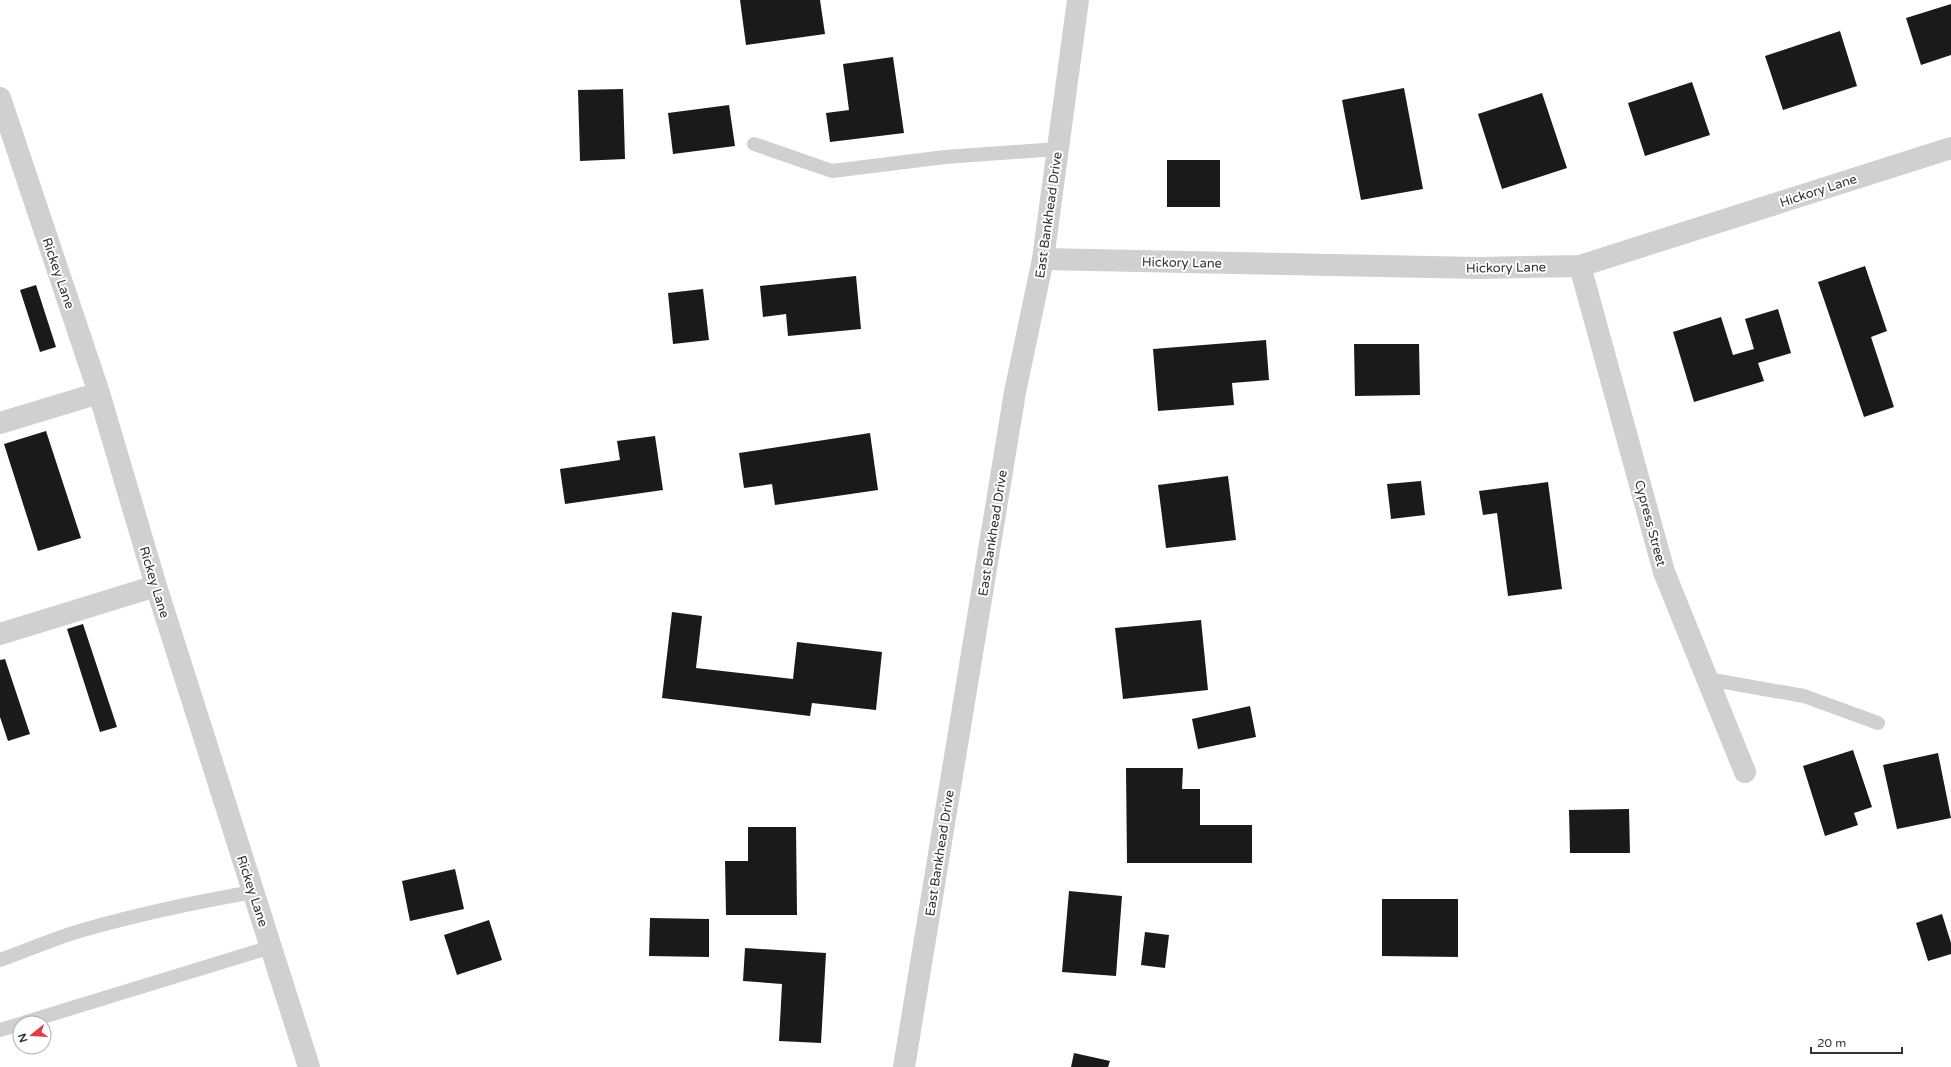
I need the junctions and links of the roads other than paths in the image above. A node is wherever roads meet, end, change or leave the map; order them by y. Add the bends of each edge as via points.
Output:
1 (1078, 0) edge
2 (0, 98) edge
3 (754, 144) dead end
4 (1951, 148) edge
5 (1058, 149) junction
6 (1043, 259) junction
7 (1580, 266) junction
8 (99, 393) junction
9 (0, 423) edge
10 (156, 586) junction
11 (0, 634) edge
12 (1707, 679) junction
13 (1878, 723) dead end
14 (1745, 772) dead end
15 (253, 892) junction
16 (271, 947) junction
17 (0, 960) edge
18 (49, 1015) edge
19 (12, 1026) edge
20 (0, 1030) edge
21 (309, 1067) edge
22 (904, 1067) edge

1 - 5 street, East Bankhead Drive
2 - 8 street, Rickey Lane
3 - 5 lane via 832,171 945,157
4 - 7 street, Hickory Lane
5 - 6 street, East Bankhead Drive
6 - 7 street, Hickory Lane via 1478,268
6 - 22 street, East Bankhead Drive via 1015,392
7 - 12 street, Cypress Street via 1664,572
8 - 9 street
8 - 10 street, Rickey Lane
10 - 11 street
10 - 15 street, Rickey Lane
12 - 13 lane via 1804,696
12 - 14 street, Cypress Street
15 - 16 street, Rickey Lane
15 - 17 lane via 186,904 82,930
16 - 18 lane
16 - 21 street, Rickey Lane
19 - 20 lane

